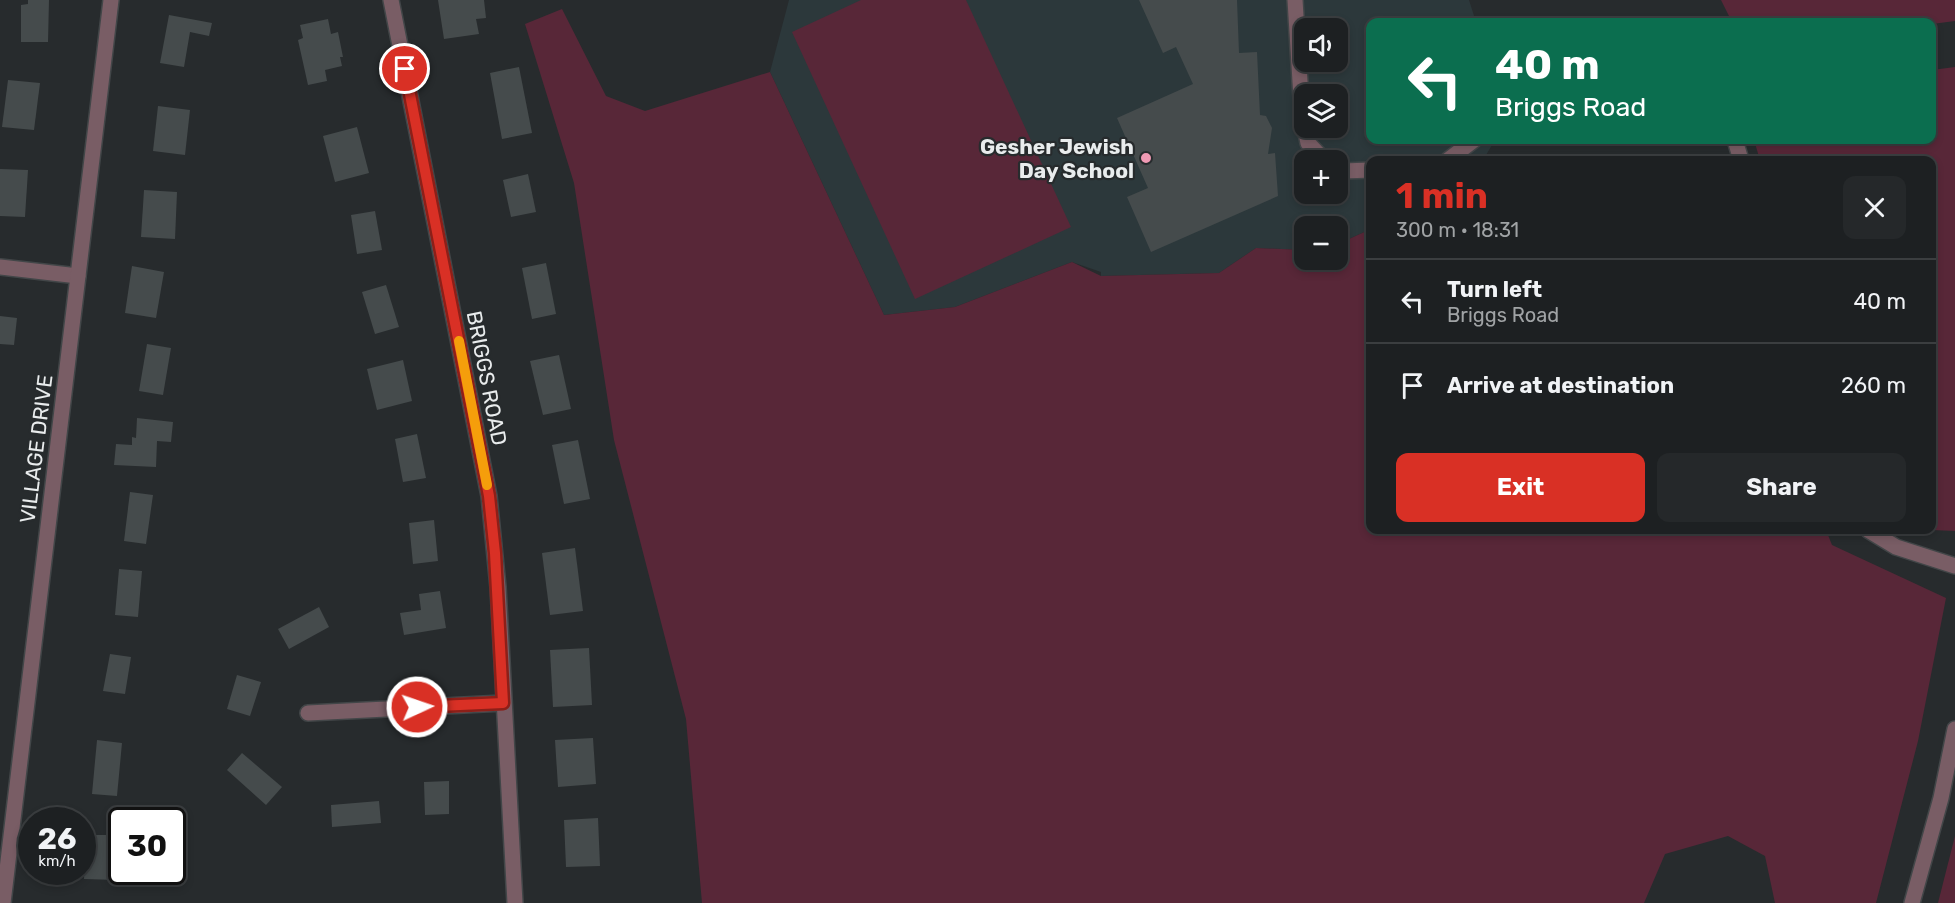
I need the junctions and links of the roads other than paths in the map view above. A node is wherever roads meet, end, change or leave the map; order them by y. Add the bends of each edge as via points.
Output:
1 (111, 0) edge
2 (391, 0) edge
3 (1295, 0) edge
4 (1470, 144) edge
5 (1315, 150) edge
6 (1457, 156) edge
7 (1366, 170) edge
8 (1348, 171) edge
9 (0, 267) edge
10 (78, 276) junction
11 (1875, 534) edge
12 (1955, 566) edge
13 (503, 703) junction
14 (308, 713) dead end
15 (1955, 729) edge
16 (3, 903) edge
17 (514, 903) edge
18 (1912, 903) edge

1 - 10 street, VILLAGE DRIVE
2 - 13 street, BRIGGS ROAD via 489,496
3 - 5 street via 1302,114 1308,143
4 - 6 street
7 - 8 street
9 - 10 street
10 - 16 street, VILLAGE DRIVE
11 - 12 street via 1896,547
13 - 14 street
13 - 17 street, BRIGGS ROAD
15 - 18 street

